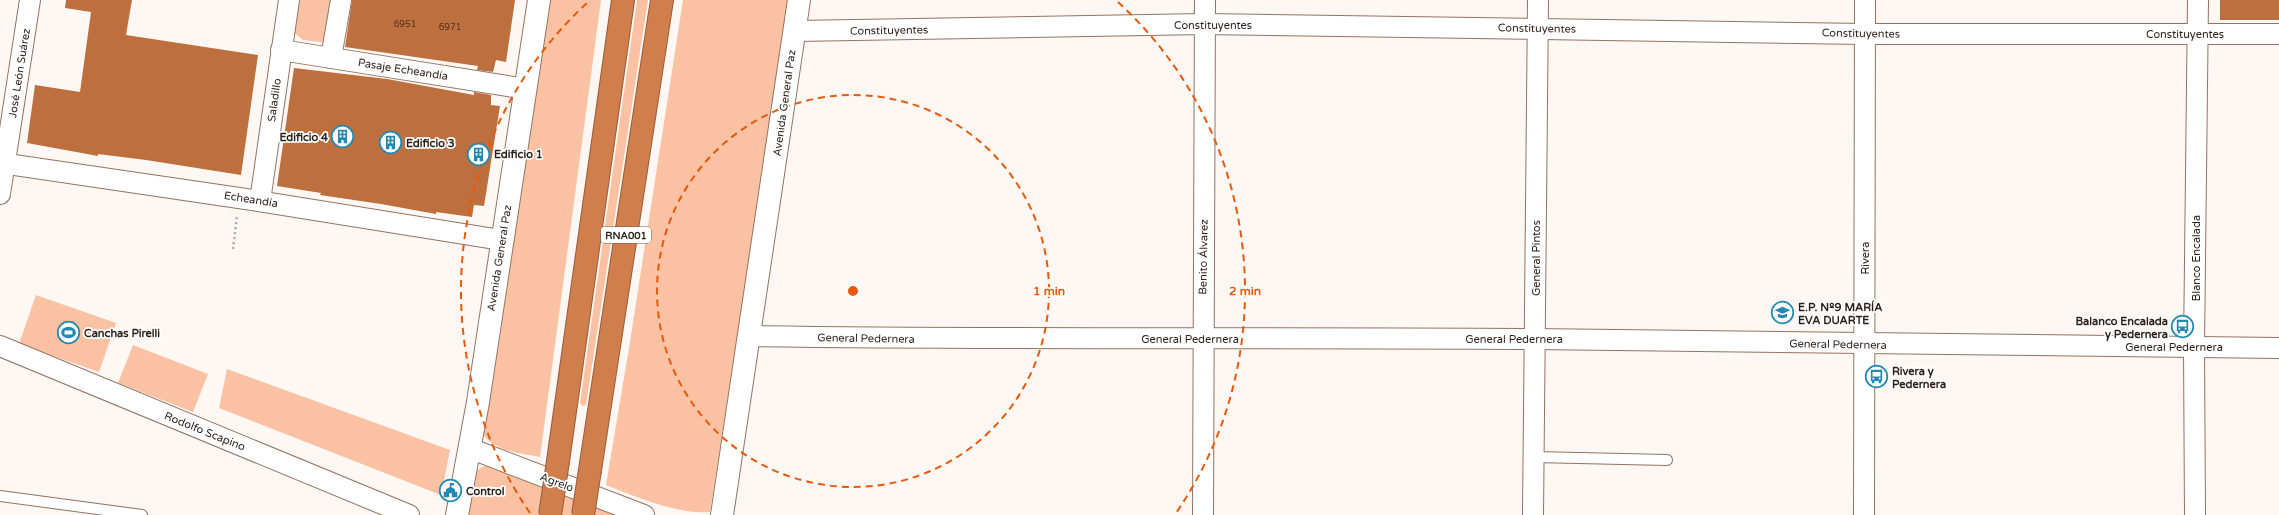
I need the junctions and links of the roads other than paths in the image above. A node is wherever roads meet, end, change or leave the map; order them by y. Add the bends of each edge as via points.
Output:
1 (30, 0) edge
2 (288, 0) edge
3 (342, 0) edge
4 (539, 0) edge
5 (623, 0) edge
6 (662, 0) edge
7 (799, 0) edge
8 (1205, 0) edge
9 (1538, 0) edge
10 (1865, 0) edge
11 (2198, 0) edge
12 (1205, 24) junction
13 (1537, 28) junction
14 (795, 31) junction
15 (1865, 34) junction
16 (2197, 34) junction
17 (2279, 34) edge
18 (281, 50) junction
19 (331, 58) junction
20 (526, 89) junction
21 (3, 163) edge
22 (0, 194) edge
23 (260, 201) junction
24 (501, 240) junction
25 (750, 336) junction
26 (1202, 338) junction
27 (1536, 339) junction
28 (1865, 345) junction
29 (0, 346) edge
30 (2194, 348) junction
31 (2279, 348) edge
32 (469, 448) junction
33 (1534, 457) junction
34 (1667, 460) dead end
35 (0, 496) edge
36 (142, 515) edge
37 (409, 515) edge
38 (457, 515) edge
39 (550, 515) edge
40 (583, 515) edge
41 (644, 515) edge
42 (722, 515) edge
43 (1203, 515) edge
44 (1533, 515) edge
45 (1864, 515) edge
46 (2195, 515) edge

1 - 21 street, José León Suárez
2 - 18 street, Saladillo
3 - 19 street
4 - 20 street, Avenida General Paz
5 - 39 highway, RNA001, bridge
6 - 40 highway, RNA001, bridge
7 - 14 street, Avenida General Paz
8 - 12 street, Benito Álvarez
9 - 13 street, General Pintos
10 - 15 street, Rivera
11 - 16 street, Blanco Encalada
12 - 13 street, Constituyentes
12 - 14 street, Constituyentes
12 - 26 street, Benito Álvarez
13 - 15 street, Constituyentes
13 - 27 street, General Pintos
14 - 25 street, Avenida General Paz
15 - 16 street, Constituyentes
15 - 28 street, Rivera
16 - 17 street, Constituyentes
16 - 30 street, Blanco Encalada
18 - 19 street, Pasaje Echeandía
18 - 23 street, Saladillo
19 - 20 street, Pasaje Echeandía
20 - 24 street, Avenida General Paz
21 - 22 street, José León Suárez
21 - 23 street, Echeandía
23 - 24 street, Echeandía
24 - 32 street, Avenida General Paz
25 - 26 street, General Pedernera via 963,339
25 - 42 street, Avenida General Paz
26 - 27 street, General Pedernera
26 - 43 street, Benito Álvarez
27 - 28 street, General Pedernera
27 - 33 street, General Pintos
28 - 30 street, General Pedernera
28 - 45 street, Rivera
29 - 37 street, Rodolfo Scapino
30 - 31 street, General Pedernera
30 - 46 street, Blanco Encalada
32 - 38 street, Avenida General Paz
32 - 41 street, Agrelo
33 - 34 lane
33 - 44 street, General Pintos
35 - 36 lane

